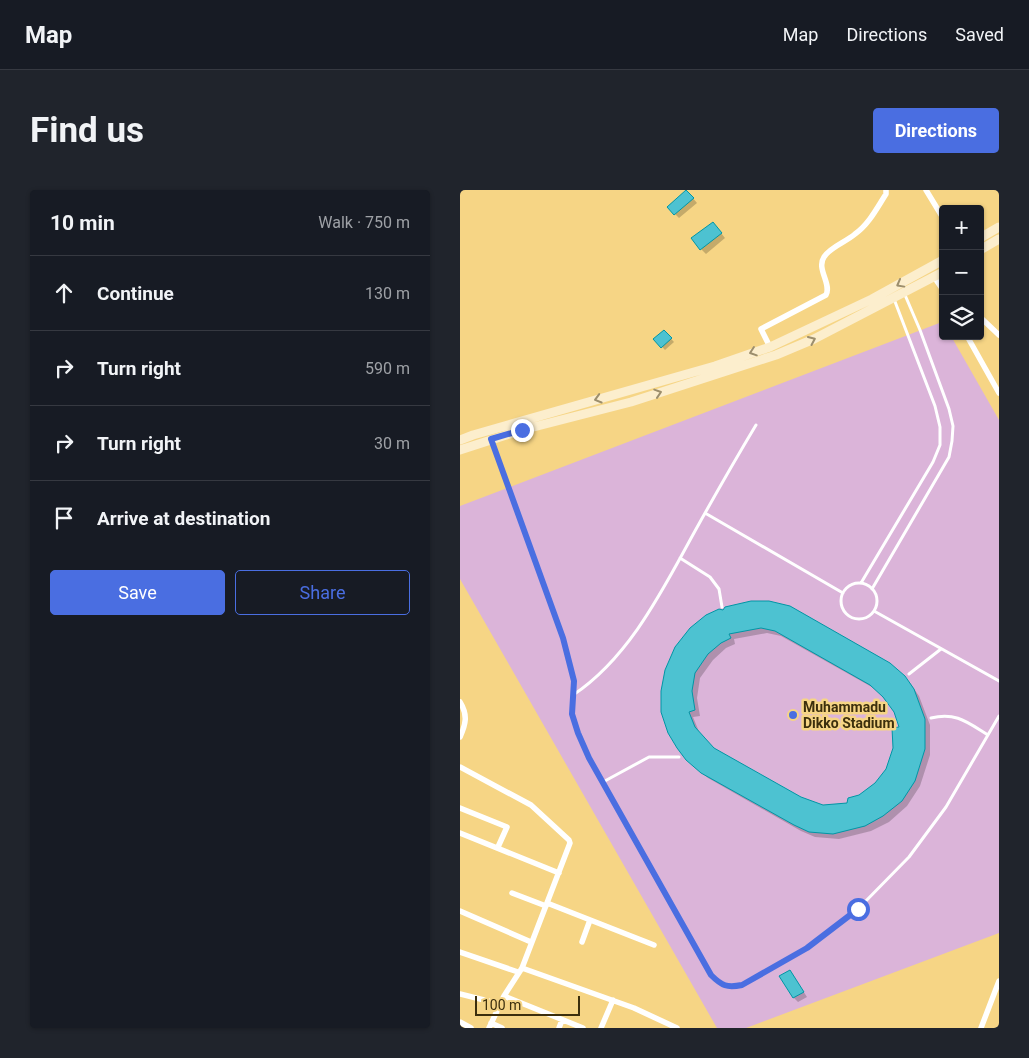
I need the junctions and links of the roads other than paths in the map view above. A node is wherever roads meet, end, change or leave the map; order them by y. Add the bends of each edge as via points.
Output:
1 (886, 190) edge
2 (926, 190) edge
3 (939, 211) edge
4 (999, 227) edge
5 (984, 236) edge
6 (999, 239) edge
7 (984, 248) edge
8 (939, 262) edge
9 (939, 274) edge
10 (934, 277) junction
11 (939, 284) edge
12 (904, 293) junction
13 (894, 299) junction
14 (984, 321) edge
15 (999, 335) edge
16 (969, 340) edge
17 (770, 347) junction
18 (999, 393) edge
19 (756, 425) dead end
20 (491, 439) junction
21 (460, 440) edge
22 (460, 450) edge
23 (705, 513) junction
24 (680, 558) junction
25 (861, 583) junction
26 (872, 589) junction
27 (843, 593) junction
28 (722, 608) dead end
29 (874, 611) junction
30 (941, 648) junction
31 (909, 674) dead end
32 (999, 681) edge
33 (574, 695) junction
34 (460, 702) edge
35 (999, 716) edge
36 (930, 718) dead end
37 (988, 735) junction
38 (460, 737) edge
39 (679, 757) dead end
40 (460, 767) edge
41 (603, 782) junction
42 (460, 808) edge
43 (460, 833) edge
44 (498, 847) junction
45 (559, 873) junction
46 (512, 893) dead end
47 (546, 905) junction
48 (460, 911) edge
49 (590, 920) junction
50 (531, 942) junction
51 (582, 942) dead end
52 (654, 945) dead end
53 (460, 952) edge
54 (520, 970) junction
55 (999, 981) edge
56 (460, 994) edge
57 (504, 996) junction
58 (613, 1000) junction
59 (500, 1004) junction
60 (562, 1020) junction
61 (460, 1022) edge
62 (490, 1026) edge
63 (472, 1028) edge
64 (502, 1028) edge
65 (559, 1028) edge
66 (583, 1028) edge
67 (601, 1028) edge
68 (677, 1028) edge
69 (981, 1028) edge

1 - 17 street via 868,222 824,256 826,295 761,329
2 - 3 street
4 - 5 main road
6 - 7 main road
8 -> 17 main road via 872,299
9 - 10 main road
10 - 11 street
10 - 12 main road
12 - 13 main road
12 - 26 lane via 949,409 952,441 949,457
20 -> 13 main road via 631,402 776,356
13 - 25 lane via 935,406 940,444 933,462
14 - 15 street
16 - 18 street
17 -> 21 main road
19 - 23 lane
20 - 22 main road
20 - 33 lane via 563,638 574,681
23 - 24 lane
23 - 27 lane
24 - 28 lane via 710,577 719,589
24 - 33 lane via 652,608 632,635 587,686
25 - 26 lane
25 - 27 lane via 853,584
26 - 29 lane via 876,597
27 - 29 lane via 842,606 849,616 863,618
29 - 30 lane
30 - 31 lane
30 - 32 lane
33 - 41 lane via 572,714 578,733
34 - 38 street via 466,718
35 - 37 lane
36 - 37 lane via 955,717
37 - 41 lane via 946,807 909,857 858,909 807,948 742,985 730,987 711,975
39 - 41 lane via 649,757
40 - 45 street via 531,805 569,840
42 - 44 street via 507,828
43 - 44 street
44 - 45 street
45 - 47 street
46 - 47 street
47 - 49 street
47 - 50 street
48 - 50 street
49 - 51 street
49 - 52 street
50 - 54 street
53 - 54 street
54 - 57 street
54 - 58 street
55 - 69 street
56 - 59 street
57 - 59 street
57 - 60 street
58 - 67 street
58 - 68 street
59 - 62 street
60 - 65 street
60 - 66 street
61 - 63 street
62 - 64 street

